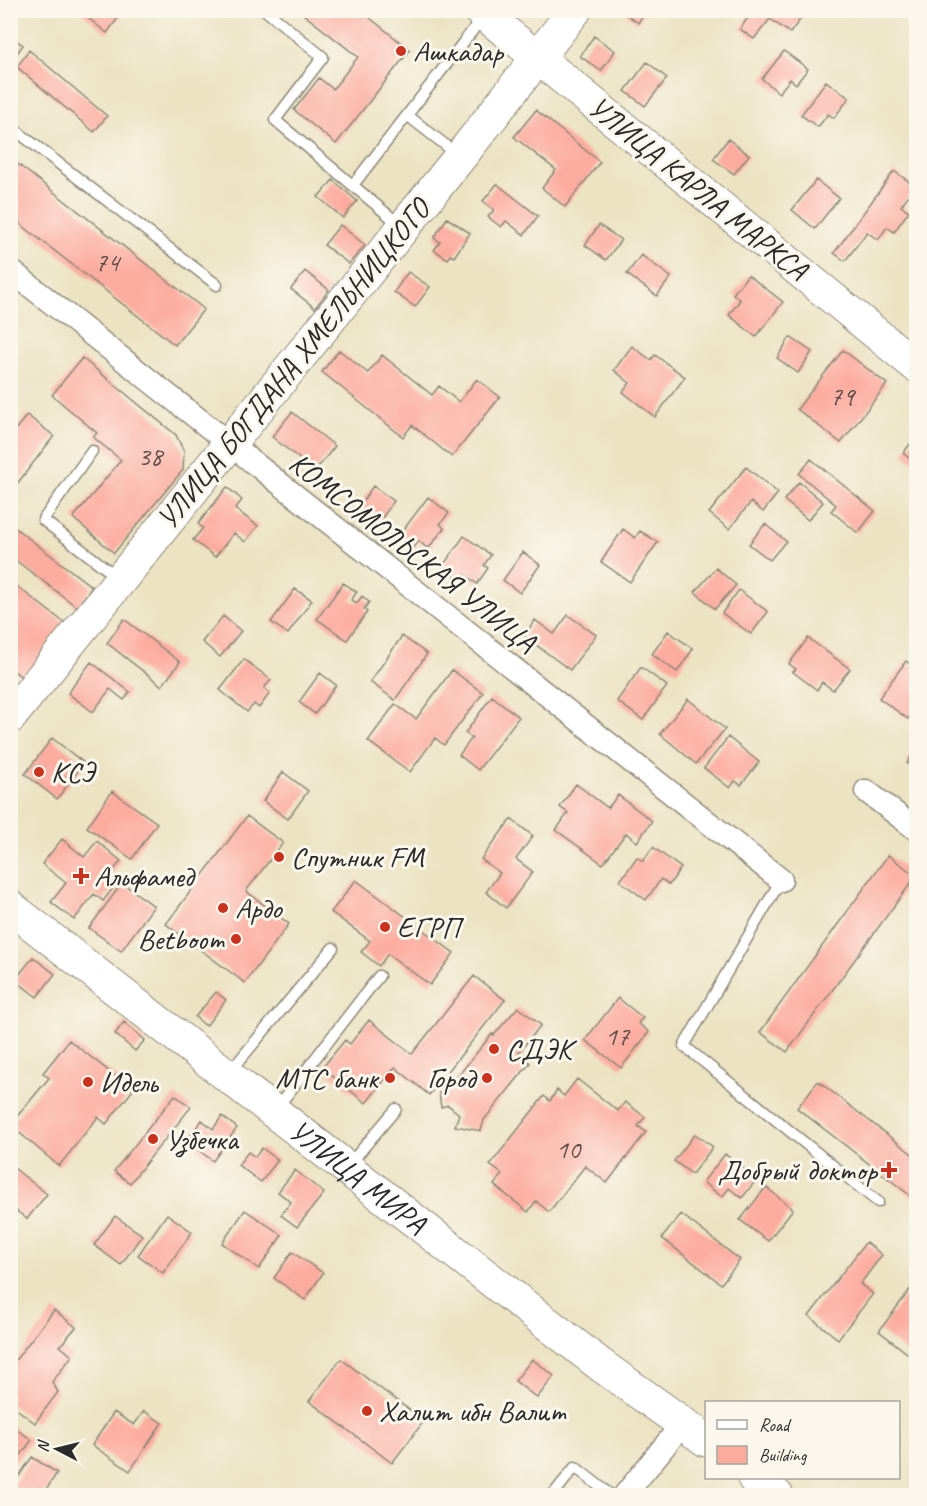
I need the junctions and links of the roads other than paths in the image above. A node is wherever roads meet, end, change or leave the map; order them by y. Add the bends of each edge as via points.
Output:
1 (265, 10) edge
2 (575, 10) edge
3 (482, 13) edge
4 (539, 58) junction
5 (407, 115) junction
6 (10, 126) edge
7 (460, 157) junction
8 (353, 185) junction
9 (403, 227) junction
10 (10, 270) edge
11 (217, 285) dead end
12 (916, 366) edge
13 (229, 445) junction
14 (92, 451) dead end
15 (119, 579) junction
16 (15, 704) edge
17 (866, 791) dead end
18 (916, 829) edge
19 (781, 880) joint
20 (10, 907) edge
21 (333, 948) dead end
22 (379, 976) dead end
23 (227, 1076) junction
24 (396, 1109) dead end
25 (274, 1112) junction
26 (346, 1168) junction
27 (878, 1202) dead end
28 (695, 1431) edge
29 (755, 1479) edge
30 (552, 1496) edge
31 (612, 1496) edge
32 (624, 1496) edge
33 (777, 1496) edge

1 - 8 lane via 323,57 275,120
2 - 4 main road, УЛИЦА БОГДАНА ХМЕЛЬНИЦКОГО
3 - 4 street, УЛИЦА КАРЛА МАРКСА
3 - 5 lane
4 - 7 main road, УЛИЦА БОГДАНА ХМЕЛЬНИЦКОГО
4 - 12 street, УЛИЦА КАРЛА МАРКСА
5 - 7 lane
5 - 8 lane
6 - 11 lane
7 - 9 main road, УЛИЦА БОГДАНА ХМЕЛЬНИЦКОГО
8 - 9 lane
9 - 13 main road, УЛИЦА БОГДАНА ХМЕЛЬНИЦКОГО
10 - 13 street, КОМСОМОЛЬСКАЯ УЛИЦА
13 - 15 main road, УЛИЦА БОГДАНА ХМЕЛЬНИЦКОГО
13 - 19 street, КОМСОМОЛЬСКАЯ УЛИЦА
14 - 15 lane via 43,520
15 - 16 main road, УЛИЦА БОГДАНА ХМЕЛЬНИЦКОГО
17 - 18 street
19 - 27 lane via 684,1046
20 - 23 main road, УЛИЦА МИРА
21 - 23 lane
22 - 25 lane
23 - 25 main road, УЛИЦА МИРА
24 - 26 lane
25 - 26 main road, УЛИЦА МИРА
26 - 28 main road, УЛИЦА МИРА via 602,1366
28 - 32 street
29 - 33 main road
30 - 31 lane via 575,1467

